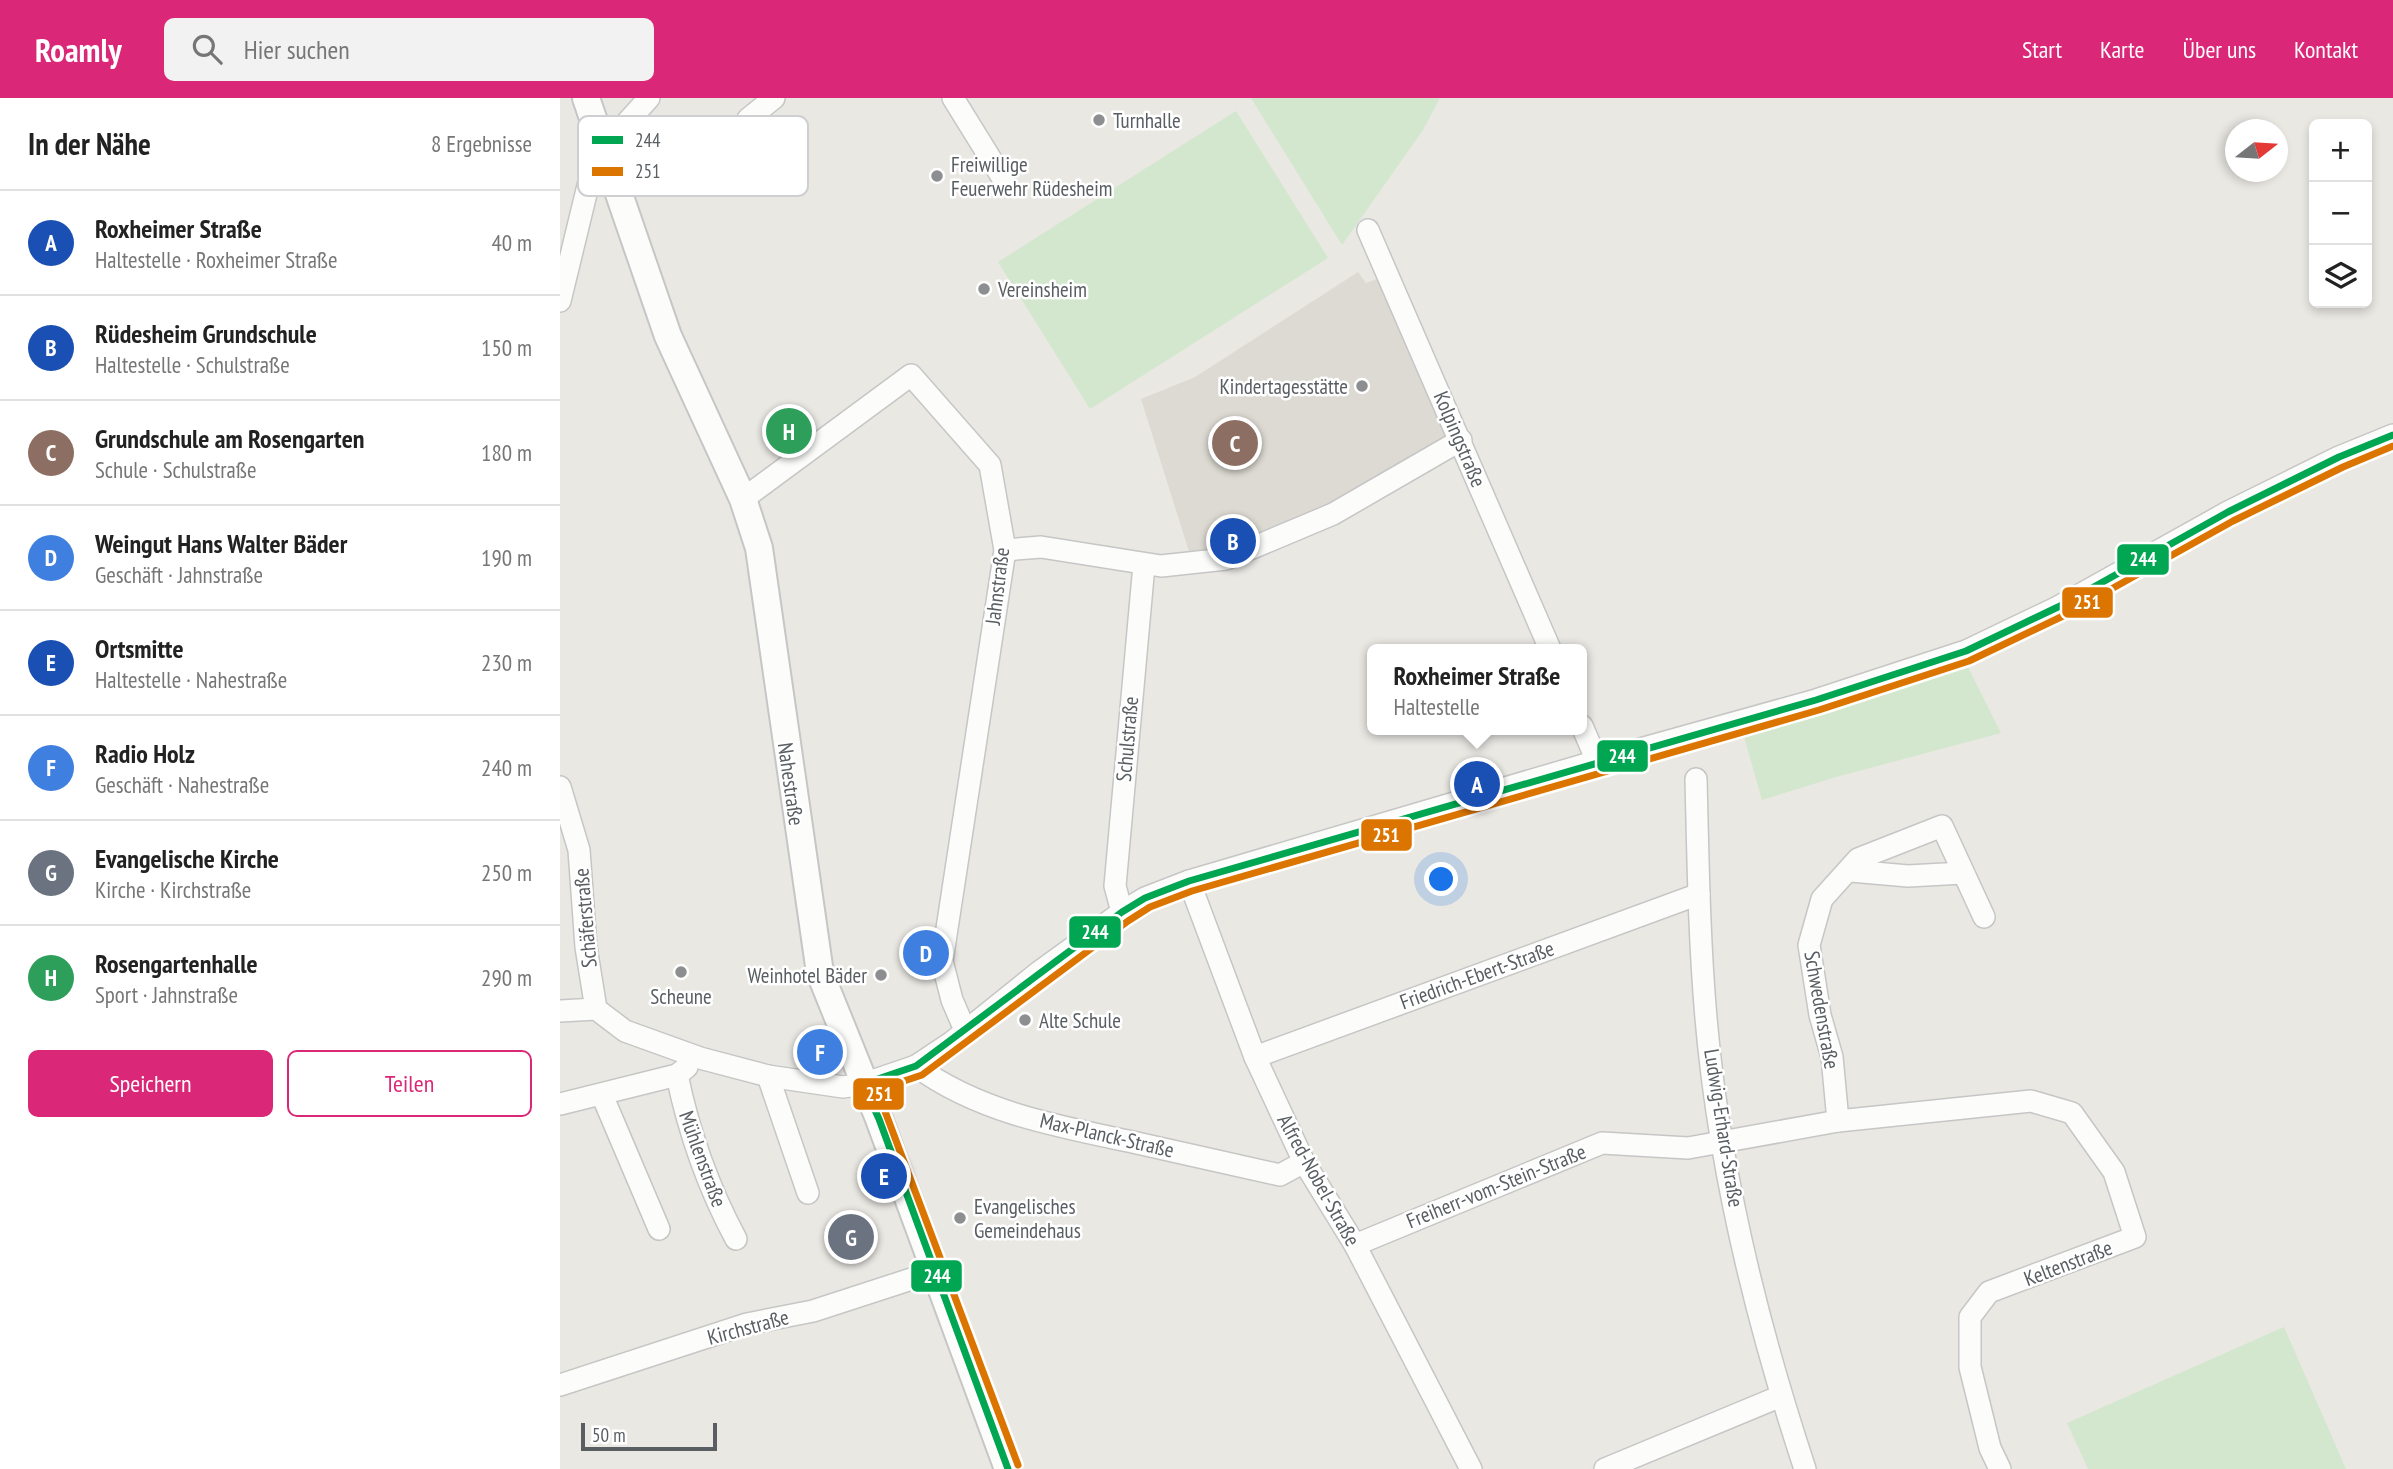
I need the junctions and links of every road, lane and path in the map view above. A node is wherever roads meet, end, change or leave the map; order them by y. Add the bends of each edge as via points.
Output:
1 (586, 98) edge
2 (649, 98) edge
3 (774, 98) edge
4 (953, 98) edge
5 (591, 116) edge
6 (632, 116) edge
7 (753, 116) edge
8 (1005, 183) dead end
9 (585, 196) edge
10 (618, 196) edge
11 (1368, 230) dead end
12 (560, 300) edge
13 (2393, 435) edge
14 (1461, 440) junction
15 (743, 499) junction
16 (1005, 550) junction
17 (1144, 565) junction
18 (1548, 644) edge
19 (1586, 735) edge
20 (1597, 761) junction
21 (1696, 779) dead end
22 (560, 787) edge
23 (1851, 871) junction
24 (1963, 873) junction
25 (1189, 881) junction
26 (1699, 894) junction
27 (1122, 912) junction
28 (1984, 917) dead end
29 (596, 1009) junction
30 (560, 1012) edge
31 (965, 1030) junction
32 (1255, 1057) junction
33 (700, 1058) junction
34 (916, 1066) junction
35 (677, 1075) junction
36 (768, 1076) junction
37 (863, 1084) junction
38 (603, 1096) junction
39 (560, 1104) edge
40 (1838, 1121) junction
41 (1724, 1142) junction
42 (1304, 1162) junction
43 (808, 1193) dead end
44 (659, 1229) dead end
45 (736, 1239) dead end
46 (1355, 1245) junction
47 (936, 1271) junction
48 (560, 1385) edge
49 (1781, 1396) junction
50 (1008, 1469) edge
51 (1471, 1469) edge
52 (1605, 1469) edge
53 (1805, 1469) edge
54 (2000, 1469) edge

1 - 5 street, Nahestraße
2 - 6 street
3 - 7 street
4 - 8 street
9 - 12 street
10 - 15 street, Nahestraße via 668,336
11 - 14 street, Kolpingstraße
13 - 20 street via 2228,512 2058,607 1966,651 1816,700
14 - 17 street via 1333,513 1226,559
14 - 18 street, Kolpingstraße
15 - 16 street, Jahnstraße via 911,375 990,465
15 - 37 street, Nahestraße via 760,548 820,973
16 - 17 street via 1041,547
16 - 31 street, Jahnstraße via 942,961 951,1000
17 - 27 street, Schulstraße via 1115,887
19 - 20 street
20 - 25 street
21 - 26 street, Ludwig-Erhard-Straße
22 - 29 street, Schäferstraße via 579,850
23 - 24 street via 1908,876
23 - 24 street, Schwedenstraße via 1858,859 1942,826
23 - 40 street, Schwedenstraße via 1822,899 1809,945 1832,1057
24 - 28 street, Schwedenstraße
25 - 27 street
25 - 32 street, Alfred-Nobel-Straße
26 - 32 street, Friedrich-Ebert-Straße
26 - 41 street, Ludwig-Erhard-Straße via 1706,1020
27 - 31 street
29 - 30 street
29 - 33 street via 625,1031
31 - 34 street
32 - 42 street, Alfred-Nobel-Straße
33 - 35 street
33 - 36 street
34 - 37 street
34 - 42 street, Max-Planck-Straße via 940,1084 975,1100 1074,1130 1280,1175
35 - 38 street
35 - 45 street, Mühlenstraße via 710,1191
36 - 37 street via 843,1087
36 - 43 street
37 - 47 street, Nahestraße
38 - 39 street
38 - 44 street
40 - 41 street, Keltenstraße
40 - 54 street, Keltenstraße via 2031,1101 2071,1113 2114,1172 2135,1237 1989,1292 1970,1317 1970,1367 1990,1448
41 - 46 street, Freiherr-vom-Stein-Straße via 1688,1148 1602,1143
41 - 49 street, Ludwig-Erhard-Straße via 1749,1271
42 - 46 street, Alfred-Nobel-Straße
46 - 51 street, Alfred-Nobel-Straße
47 - 48 street, Kirchstraße via 813,1311 747,1324
47 - 50 street, Nahestraße
49 - 52 street
49 - 53 street, Ludwig-Erhard-Straße

